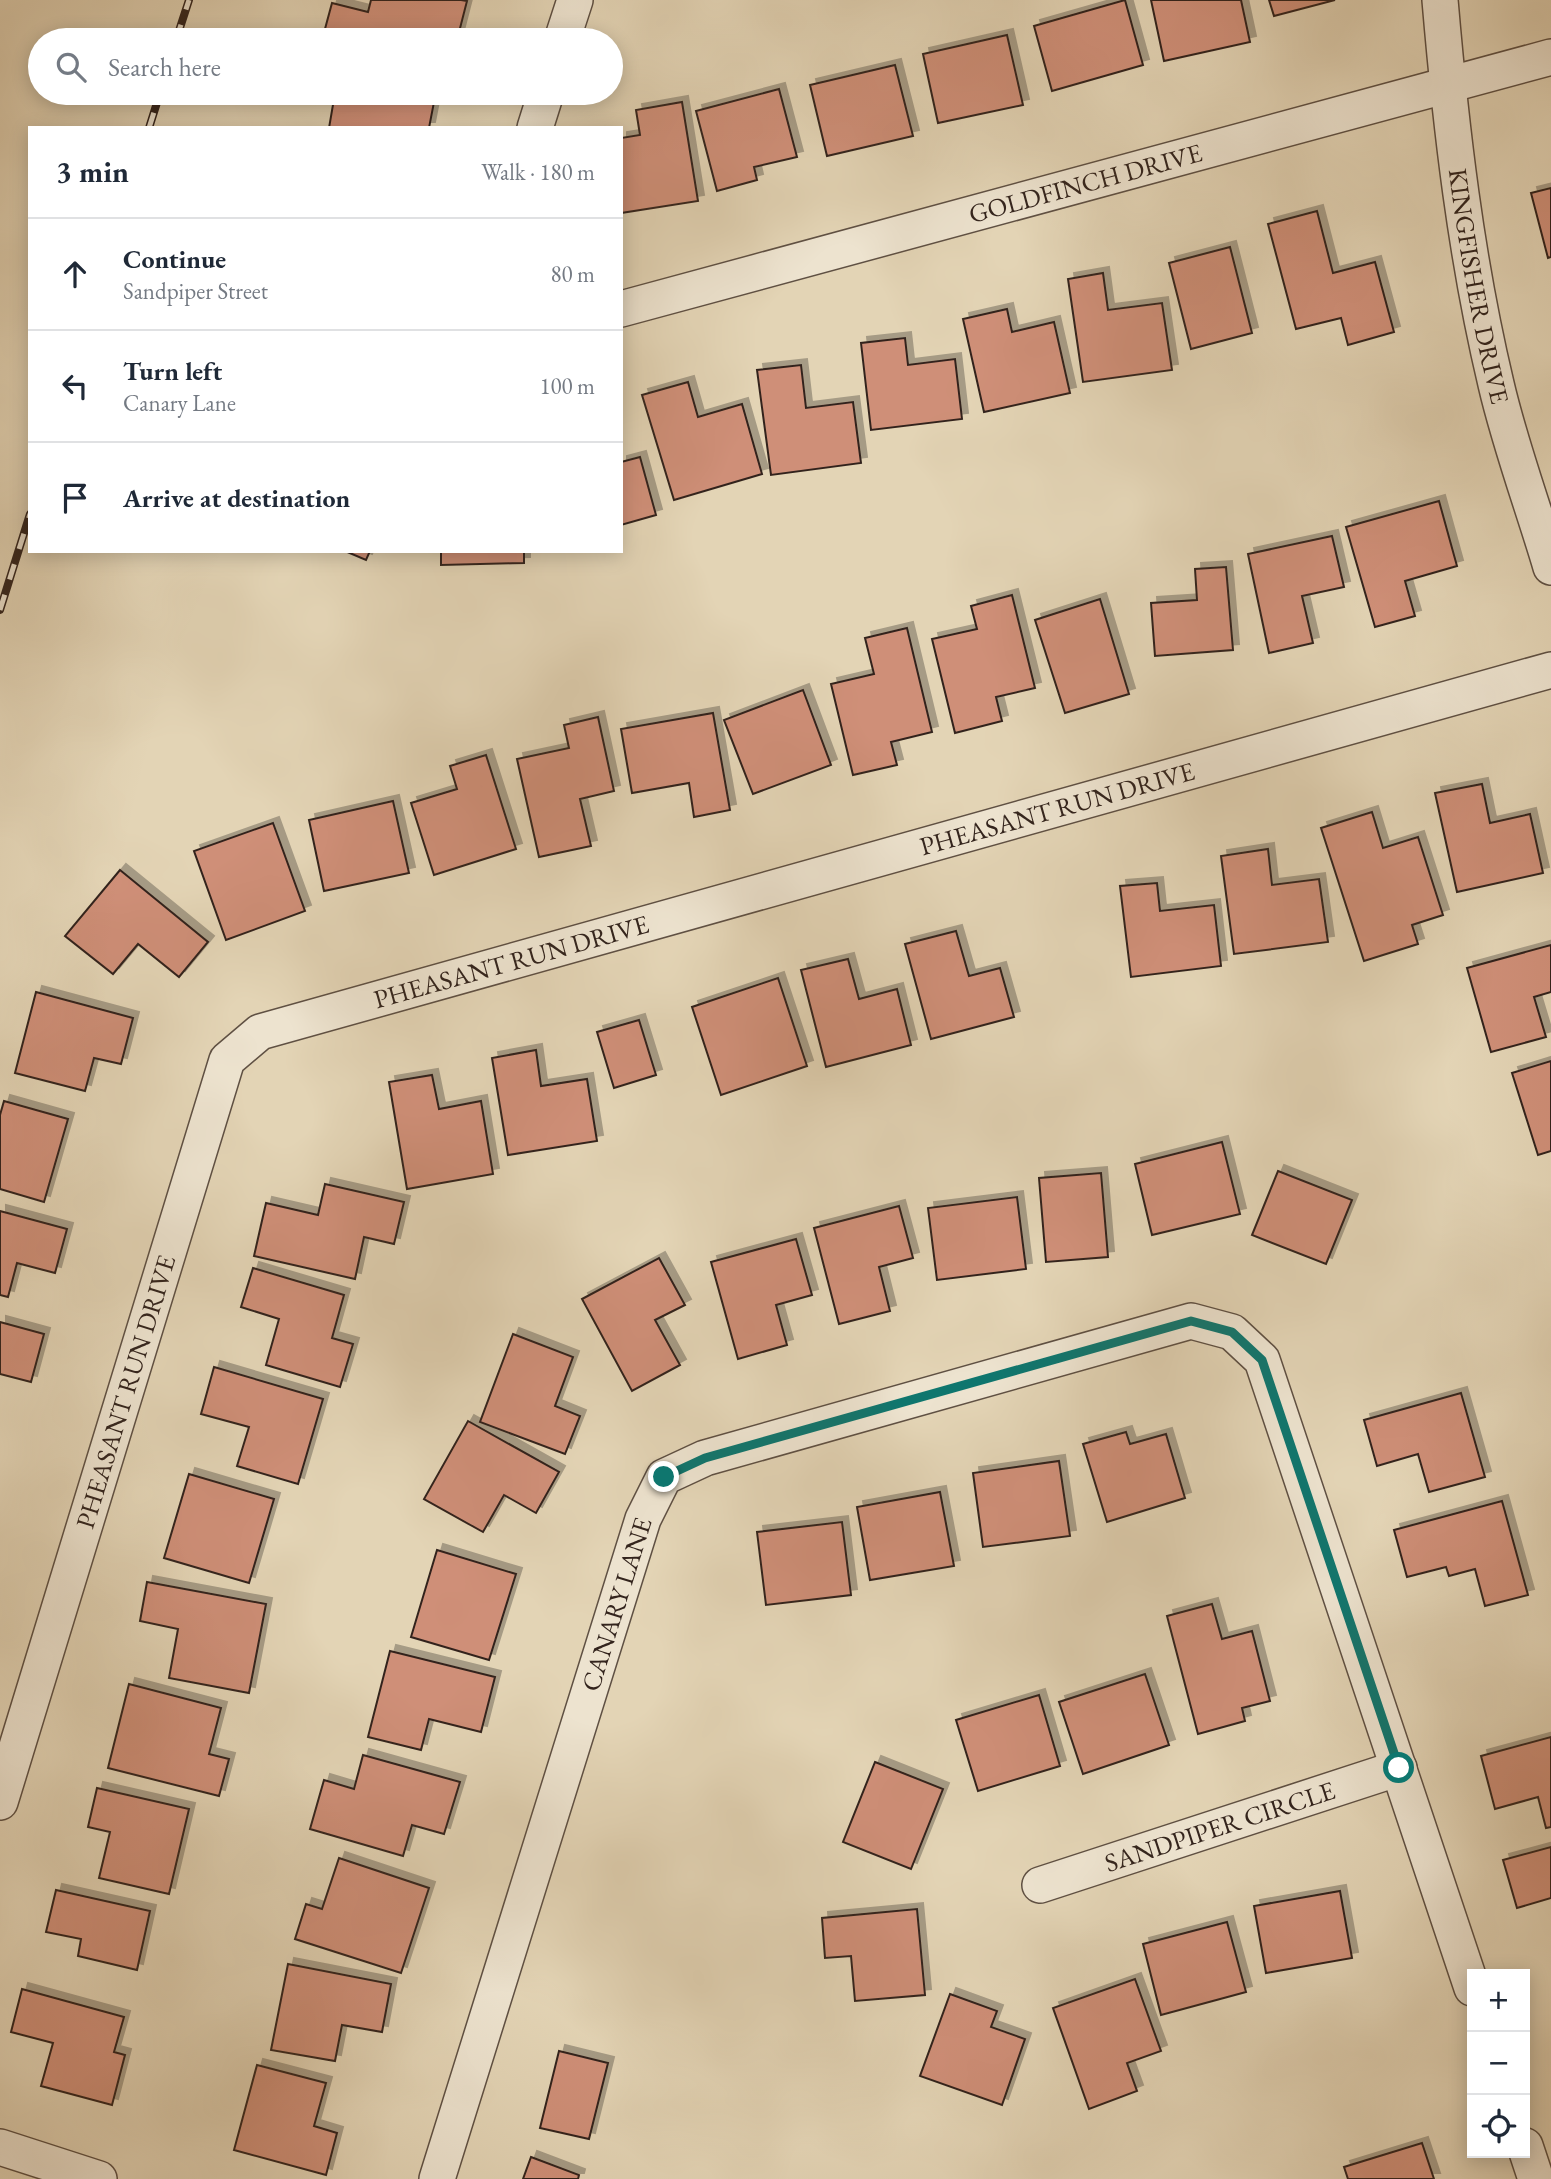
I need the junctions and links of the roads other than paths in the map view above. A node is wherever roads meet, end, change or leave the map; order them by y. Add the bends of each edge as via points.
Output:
1 (575, 0) edge
2 (1440, 0) edge
3 (566, 28) edge
4 (1551, 57) edge
5 (1447, 85) junction
6 (542, 105) edge
7 (536, 126) edge
8 (623, 308) edge
9 (1551, 567) edge
10 (1551, 670) edge
11 (1399, 1768) junction
12 (0, 1802) edge
13 (1040, 1885) dead end
14 (1467, 1973) edge
15 (0, 2147) edge
16 (1529, 2158) edge
17 (99, 2179) edge
18 (436, 2179) edge
19 (1536, 2179) edge

1 - 3 street
2 - 5 street, KINGFISHER DRIVE
4 - 5 street, GOLDFINCH DRIVE
5 - 8 street, GOLDFINCH DRIVE
5 - 9 street, KINGFISHER DRIVE via 1467,241 1496,385
6 - 7 street
10 - 12 street, PHEASANT RUN DRIVE via 260,1032 227,1059
11 - 13 street, SANDPIPER CIRCLE
11 - 14 street
11 - 18 street, CANARY LANE via 1262,1360 1232,1332 1191,1321 705,1458 664,1477 643,1519
15 - 17 street
16 - 19 street

